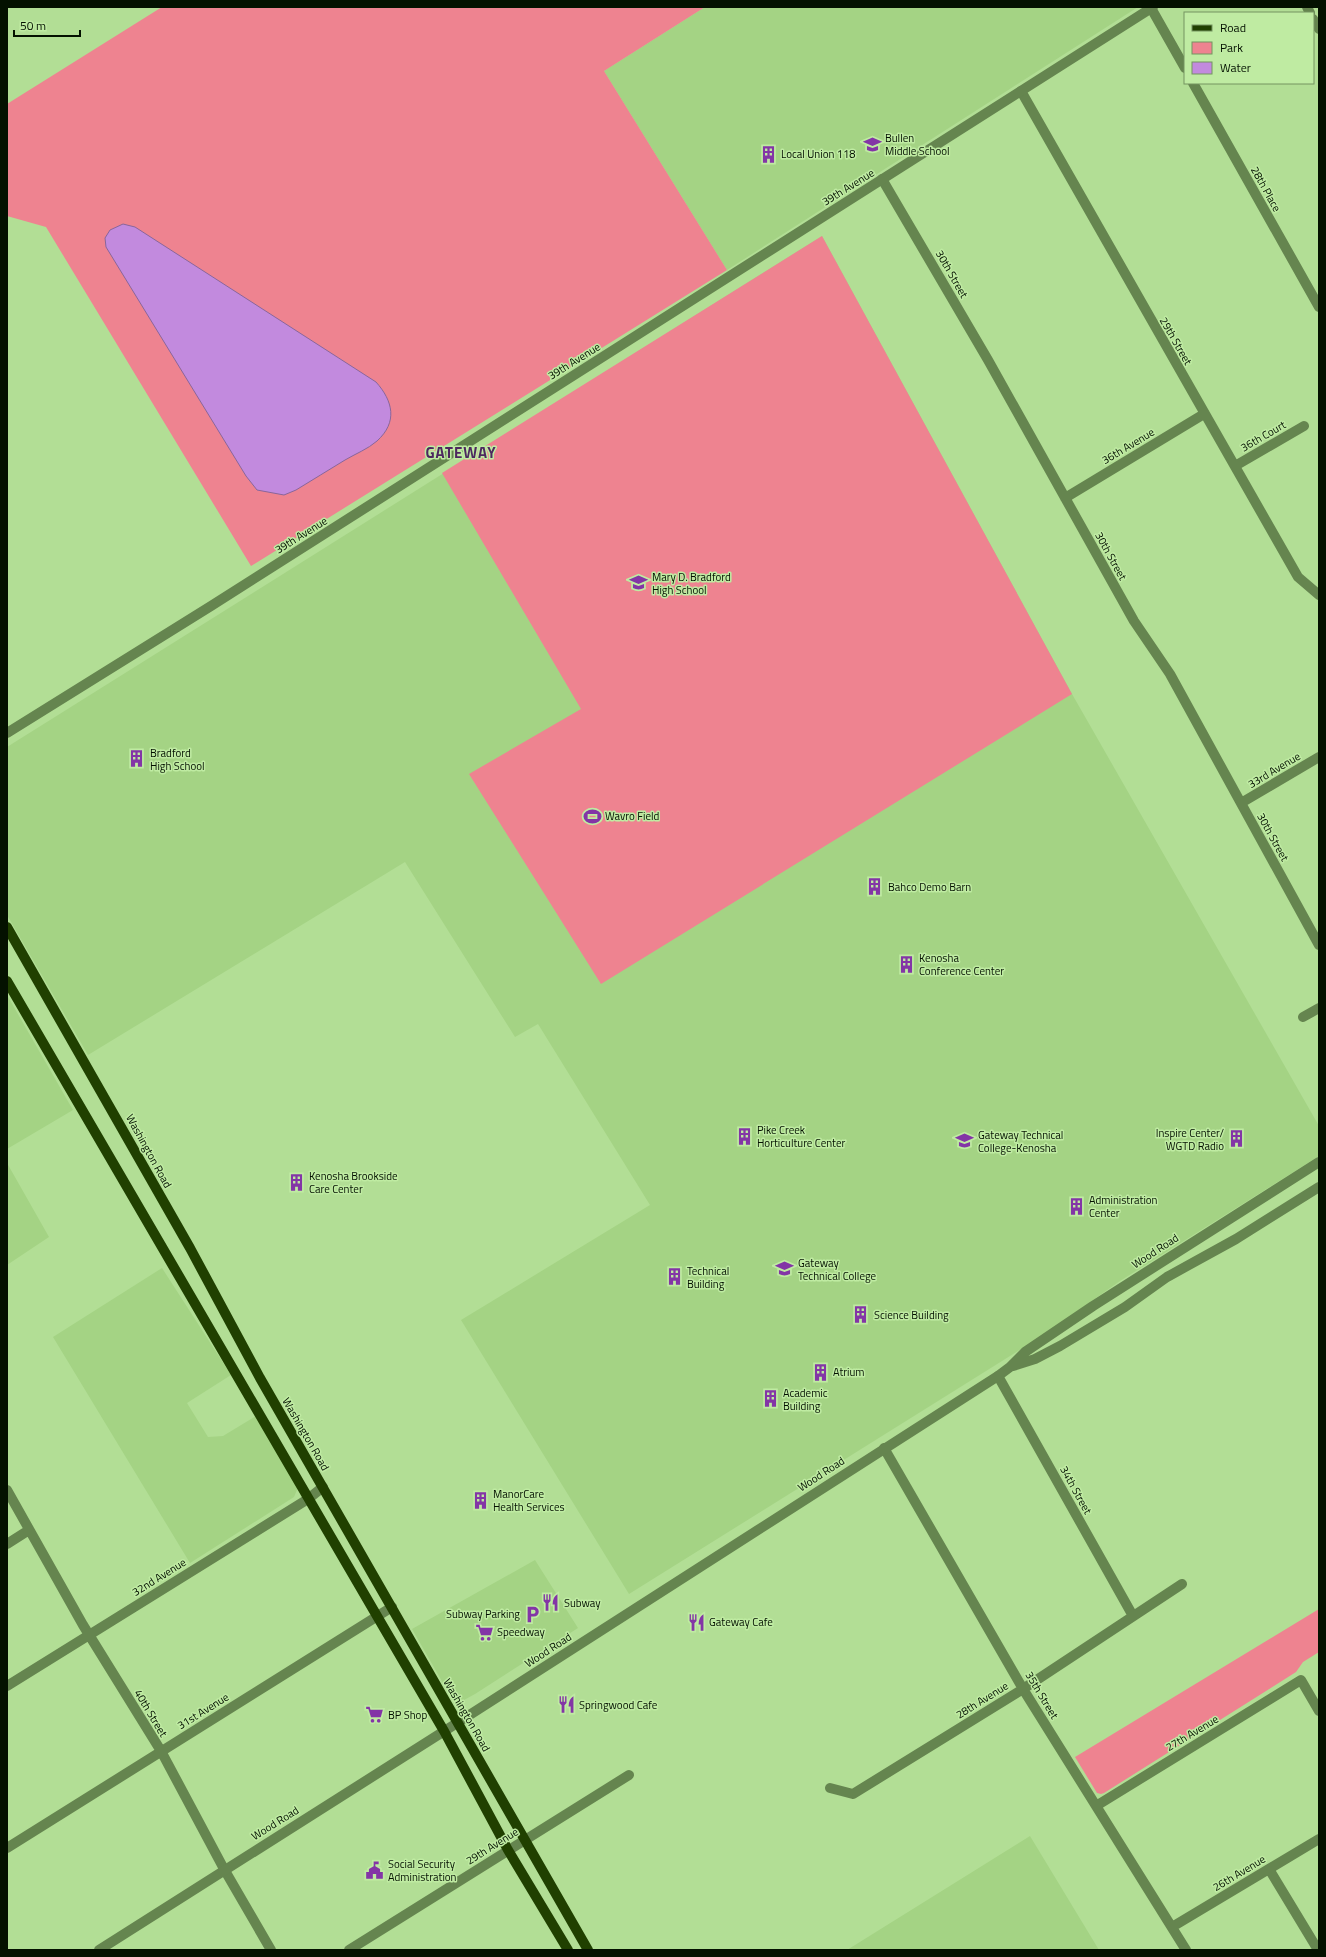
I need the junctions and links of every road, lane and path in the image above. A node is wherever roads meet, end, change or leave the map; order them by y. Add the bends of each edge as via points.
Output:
1 (1152, 8) edge
2 (1314, 21) edge
3 (1319, 30) edge
4 (1184, 66) edge
5 (1194, 84) edge
6 (1021, 91) junction
7 (882, 179) junction
8 (1319, 306) edge
9 (1204, 414) junction
10 (1304, 426) dead end
11 (1235, 466) junction
12 (1065, 498) junction
13 (1319, 595) edge
14 (7, 733) edge
15 (1319, 757) edge
16 (1241, 803) junction
17 (7, 927) edge
18 (10, 938) edge
19 (1319, 945) edge
20 (7, 981) edge
21 (1319, 1008) edge
22 (1303, 1017) dead end
23 (1319, 1162) edge
24 (1319, 1187) edge
25 (1010, 1367) junction
26 (998, 1376) junction
27 (292, 1435) junction
28 (277, 1444) junction
29 (884, 1448) junction
30 (322, 1487) junction
31 (7, 1490) edge
32 (308, 1499) junction
33 (29, 1530) junction
34 (7, 1544) edge
35 (1182, 1584) dead end
36 (392, 1607) junction
37 (376, 1616) junction
38 (1133, 1616) junction
39 (89, 1635) junction
40 (7, 1686) edge
41 (1024, 1689) junction
42 (1319, 1711) edge
43 (457, 1723) junction
44 (444, 1731) junction
45 (161, 1751) junction
46 (629, 1774) dead end
47 (830, 1788) dead end
48 (1096, 1806) junction
49 (1319, 1839) edge
50 (525, 1840) junction
51 (7, 1848) edge
52 (508, 1850) junction
53 (224, 1869) junction
54 (1269, 1869) junction
55 (1172, 1927) junction
56 (99, 1950) edge
57 (271, 1950) edge
58 (348, 1950) edge
59 (568, 1950) edge
60 (588, 1950) edge
61 (1186, 1950) edge
62 (1318, 1950) edge

1 - 4 street
1 - 6 street, 39th Avenue
2 - 3 street
5 - 8 street, 28th Place
6 - 7 street, 39th Avenue
6 - 9 street, 29th Street
7 - 12 street, 30th Street
7 - 14 street, 39th Avenue via 212,606
9 - 11 street, 29th Street
9 - 12 street, 36th Avenue
10 - 11 street, 36th Court
11 - 13 street, 29th Street via 1298,577
12 - 16 street, 30th Street via 1134,621 1170,674
15 - 16 street, 33rd Avenue
16 - 19 street, 30th Street
17 - 18 main road, Washington Road
18 - 27 main road, Washington Road via 190,1248
20 - 28 main road
21 - 22 street
23 - 25 street, Wood Road via 1093,1306 1025,1352
24 - 25 street, Wood Road via 1236,1239 1167,1277 1125,1307 1060,1346 1035,1359
25 - 26 street, Wood Road
26 - 29 street, Wood Road
26 - 38 street, 34th Street
27 - 28 main road
27 - 30 main road, Washington Road
28 - 32 main road
29 - 41 street, 35th Street
29 - 43 street, Wood Road
30 - 32 street, 32nd Avenue
30 - 36 main road, Washington Road
31 - 33 street, 40th Street
32 - 37 main road
32 - 39 street, 32nd Avenue
33 - 34 street
33 - 39 street, 40th Street
35 - 38 street, 28th Avenue
36 - 37 street, 31st Avenue
36 - 43 main road, Washington Road
37 - 44 main road
37 - 45 street, 31st Avenue
38 - 41 street, 28th Avenue
39 - 40 street, 32nd Avenue
39 - 45 street, 40th Street
41 - 47 street, 28th Avenue via 853,1794
41 - 48 street, 35th Street
42 - 48 street, 27th Avenue via 1301,1680
43 - 44 street, Wood Road
43 - 50 main road, Washington Road
44 - 52 main road
44 - 53 street, Wood Road
45 - 51 street, 31st Avenue
45 - 53 street, 40th Street
46 - 50 street, 29th Avenue
48 - 55 street, 35th Street
49 - 54 street, 26th Avenue
50 - 52 street, 29th Avenue
50 - 60 main road, Washington Road
52 - 58 street, 29th Avenue
52 - 59 main road
53 - 56 street, Wood Road
53 - 57 street, 40th Street
54 - 55 street, 26th Avenue
54 - 62 street
55 - 61 street, 35th Street

